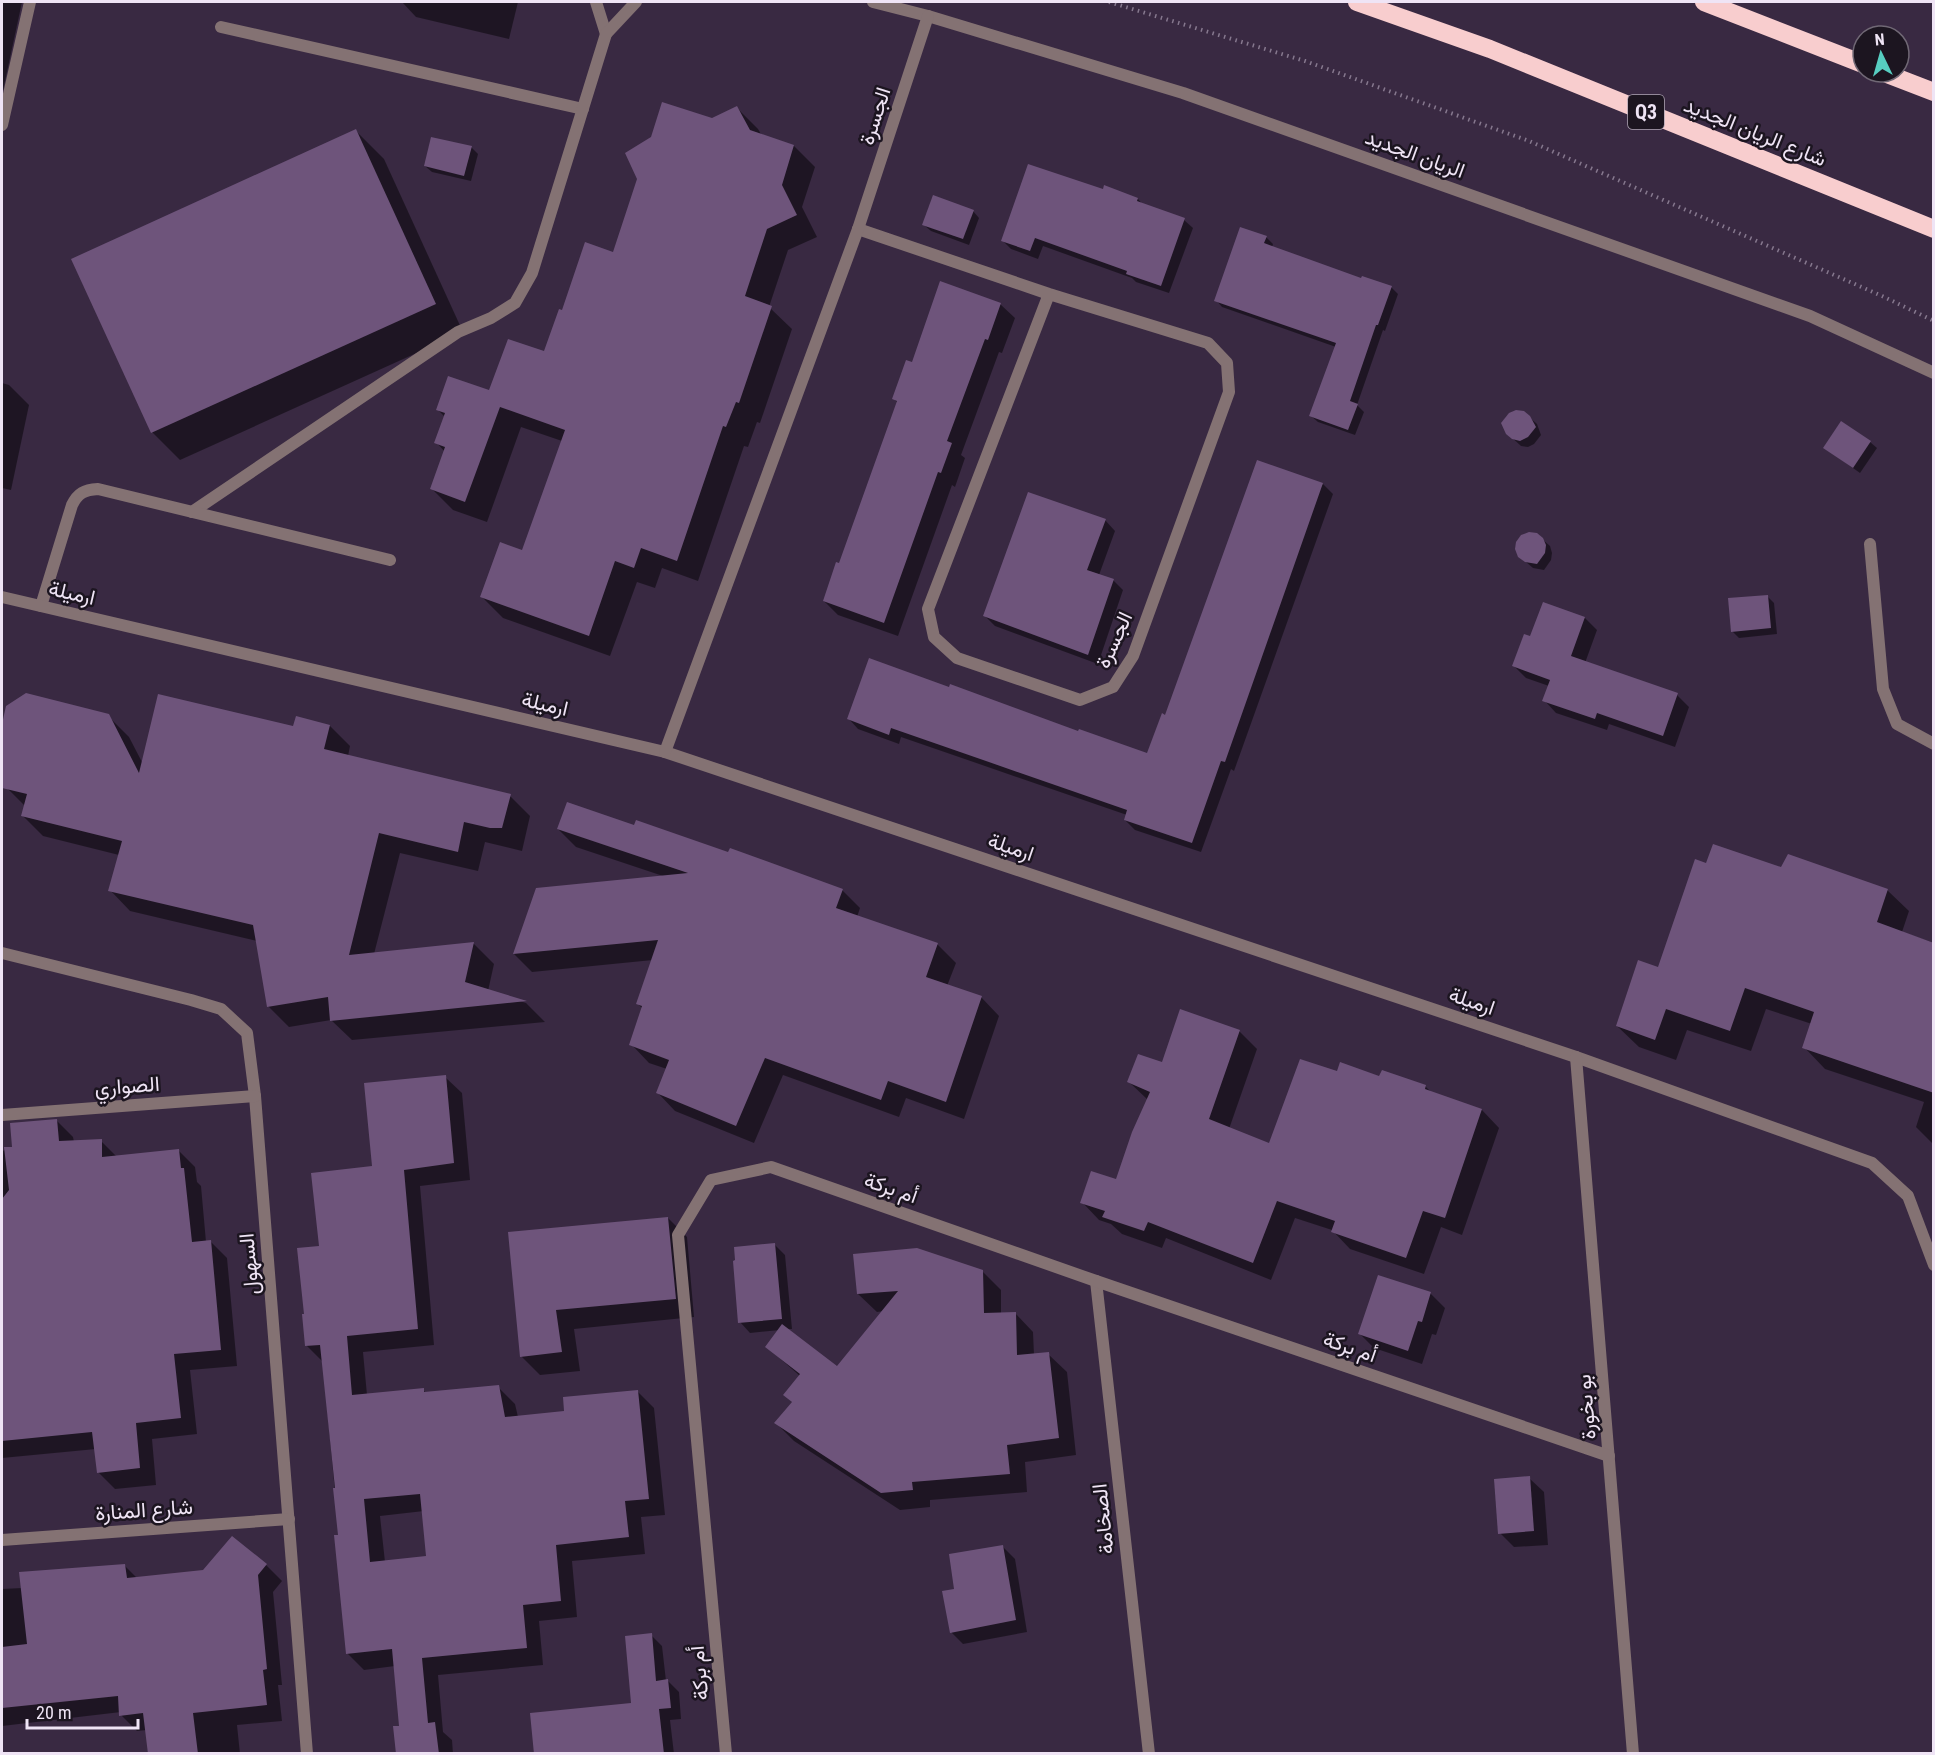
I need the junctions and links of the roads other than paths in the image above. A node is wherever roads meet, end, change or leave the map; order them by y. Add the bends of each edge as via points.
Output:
1 (30, 2) edge
2 (596, 2) edge
3 (636, 2) edge
4 (873, 2) edge
5 (1357, 2) edge
6 (1704, 2) edge
7 (928, 16) junction
8 (221, 27) dead end
9 (606, 34) junction
10 (1851, 59) edge
11 (1911, 83) edge
12 (1934, 92) edge
13 (583, 109) junction
14 (2, 126) edge
15 (858, 229) junction
16 (1934, 229) edge
17 (1049, 294) junction
18 (1934, 374) edge
19 (192, 512) junction
20 (1870, 544) dead end
21 (390, 560) dead end
22 (2, 597) edge
23 (41, 606) junction
24 (1934, 744) edge
25 (665, 752) junction
26 (2, 953) edge
27 (1576, 1057) junction
28 (255, 1096) junction
29 (2, 1115) edge
30 (1933, 1264) edge
31 (1096, 1281) junction
32 (1609, 1456) junction
33 (289, 1519) junction
34 (2, 1540) edge
35 (307, 1754) edge
36 (726, 1754) edge
37 (1149, 1754) edge
38 (1633, 1754) edge

1 - 14 street
2 - 9 street
3 - 9 street
4 - 7 street, الريان الجديد
5 - 16 highway, شارع الريان الجديد / Q3 via 1490,49
6 - 10 highway
7 - 15 street, الجسرة
7 - 18 street, الريان الجديد via 1183,93 1667,265 1810,316
8 - 13 street
9 - 13 street
11 - 12 highway
13 - 19 street via 532,273 514,303 458,332
15 - 17 street, الجسرة
15 - 25 street, الجسرة
17 - 17 street, الجسرة via 1208,343 1227,363 1229,392 1133,656 1113,687 1080,700 957,658 934,637 928,609
19 - 21 street
19 - 23 street via 98,489 77,495
20 - 24 street via 1883,689 1897,724
22 - 23 street, ارميلة
23 - 25 street, ارميلة
25 - 27 street, ارميلة
26 - 28 street, السهول via 221,1009 247,1033
27 - 30 street, ارميلة via 1872,1163 1908,1196
27 - 32 street, بو بخورة
28 - 29 street, الصواري
28 - 33 street, السهول
31 - 32 street, أم بركة
31 - 36 street, أم بركة via 771,1167 711,1180 678,1235
31 - 37 street, الصخامة
32 - 38 street, بو بخورة
33 - 34 street, شارع المنارة
33 - 35 street, السهول

